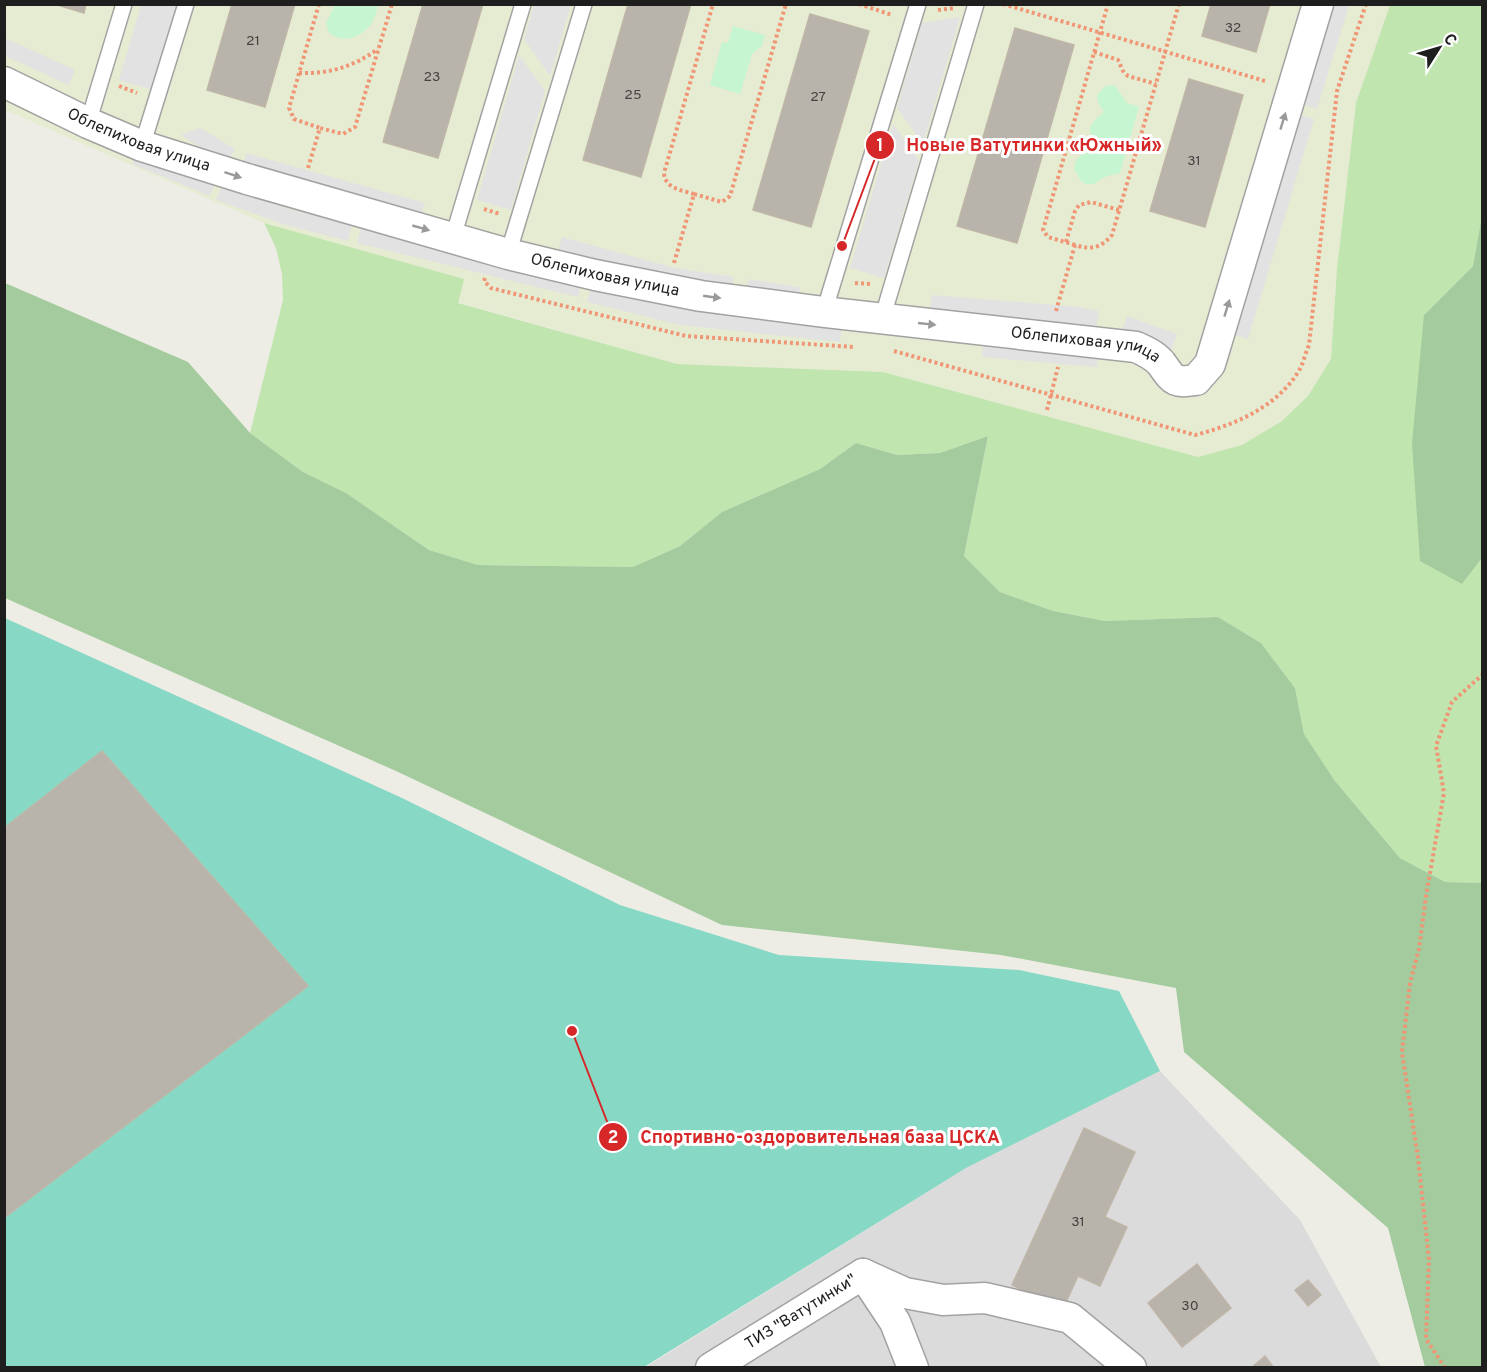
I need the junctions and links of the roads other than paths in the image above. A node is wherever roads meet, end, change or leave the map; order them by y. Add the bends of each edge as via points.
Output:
1 (124, 4) edge
2 (186, 4) edge
3 (523, 4) edge
4 (584, 4) edge
5 (918, 4) edge
6 (976, 4) edge
7 (1318, 4) edge
8 (4, 82) edge
9 (88, 123) junction
10 (142, 146) junction
11 (453, 237) junction
12 (508, 254) junction
13 (824, 312) junction
14 (882, 319) junction
15 (862, 1274) junction
16 (711, 1368) edge
17 (913, 1368) edge
18 (1131, 1368) edge

1 - 9 lane
2 - 10 lane
3 - 11 lane
4 - 12 lane
5 - 13 lane
6 - 14 lane
14 -> 7 street, Облепиховая улица via 1136,347 1152,356 1167,375 1179,382 1196,380 1210,364
8 - 9 street, Облепиховая улица
9 - 10 street, Облепиховая улица
10 -> 11 street, Облепиховая улица
11 - 12 street, Облепиховая улица
12 -> 13 street, Облепиховая улица via 701,296
13 - 14 street, Облепиховая улица
15 - 16 street, ТИЗ "Ватутинки"
15 - 17 street, ТИЗ "Ватутинки" via 895,1322
15 - 18 street via 905,1293 943,1300 985,1298 1070,1318

